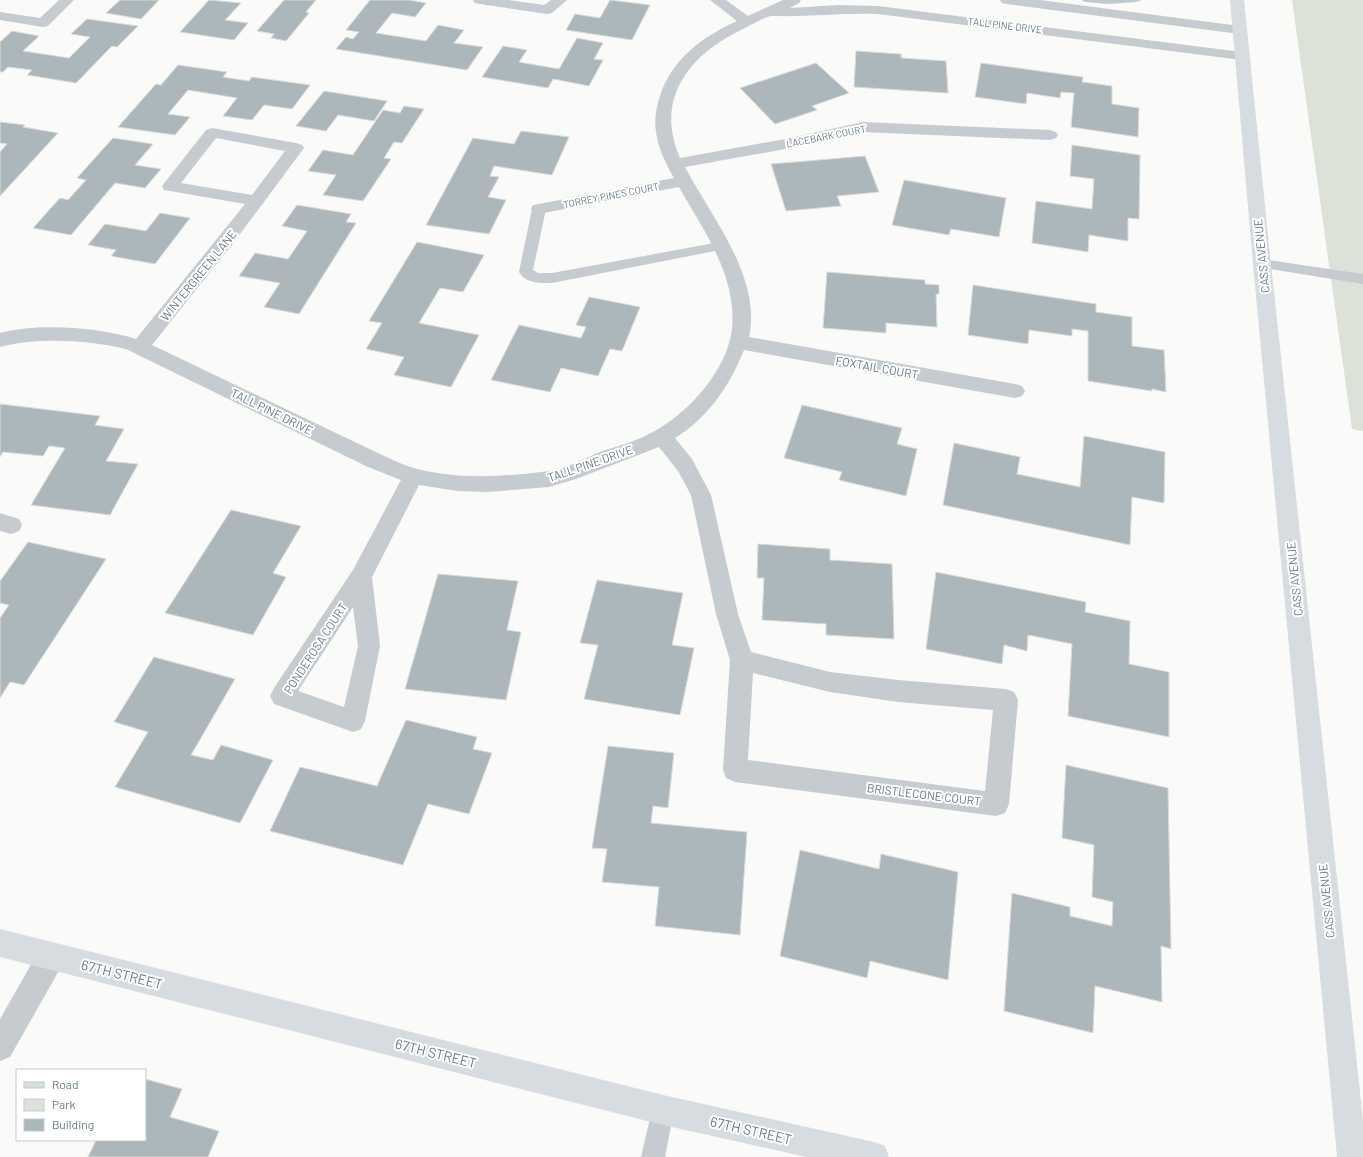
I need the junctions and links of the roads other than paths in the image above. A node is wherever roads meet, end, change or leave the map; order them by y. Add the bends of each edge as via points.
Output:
1 (67, 0) edge
2 (480, 0) edge
3 (560, 0) edge
4 (717, 0) edge
5 (794, 0) edge
6 (1007, 0) edge
7 (1237, 0) edge
8 (2, 10) edge
9 (768, 14) junction
10 (745, 21) junction
11 (1240, 30) junction
12 (1242, 56) junction
13 (1050, 135) dead end
14 (675, 164) junction
15 (684, 181) junction
16 (256, 201) junction
17 (539, 209) joint
18 (720, 246) junction
19 (1262, 264) junction
20 (1363, 279) edge
21 (2, 335) edge
22 (738, 342) junction
23 (140, 347) junction
24 (1015, 391) dead end
25 (662, 437) junction
26 (413, 476) junction
27 (361, 577) junction
28 (742, 660) junction
29 (0, 943) edge
30 (51, 956) junction
31 (0, 1046) edge
32 (663, 1110) junction
33 (653, 1157) edge
34 (874, 1157) edge
35 (1352, 1157) edge

1 - 8 street via 43,23
2 - 3 street via 547,10
4 - 10 street
5 - 9 street, TALL PINE DRIVE
6 - 11 street
7 - 11 main road, CASS AVENUE
9 - 10 street, TALL PINE DRIVE
9 - 12 street, TALL PINE DRIVE via 812,9 878,10
10 - 14 street, TALL PINE DRIVE via 700,48 690,57 671,86 664,107 662,128 665,144
11 - 12 main road, CASS AVENUE
12 - 19 main road, CASS AVENUE
13 - 14 street, LACEBARK COURT via 863,127
14 - 15 street, TALL PINE DRIVE
15 - 17 street, TORREY PINES COURT
15 - 18 street, TALL PINE DRIVE
16 - 16 street, WINTERGREEN LANE via 296,148 212,133 170,186
16 - 23 street, WINTERGREEN LANE
17 - 18 lane via 526,272 535,278 552,278
18 - 22 street, TALL PINE DRIVE via 739,288 742,315
19 - 20 lane
19 - 35 main road, CASS AVENUE
21 - 23 street, TALL PINE DRIVE via 83,334 114,338
22 - 24 street, FOXTAIL COURT
22 - 25 street, TALL PINE DRIVE via 728,369 713,390 695,411
23 - 26 street, TALL PINE DRIVE via 375,461
25 - 26 street, TALL PINE DRIVE via 554,479 513,484 467,484
25 - 28 street, BRISTLECONE COURT via 685,465 701,495 727,614
26 - 27 street, PONDEROSA COURT
27 - 27 street, PONDEROSA COURT via 282,696 353,721 369,646
28 - 28 street, BRISTLECONE COURT via 735,770 996,804 1006,700 898,692 830,682
29 - 30 main road, 67TH STREET
30 - 31 street
30 - 32 main road, 67TH STREET
32 - 33 lane
32 - 34 main road, 67TH STREET

